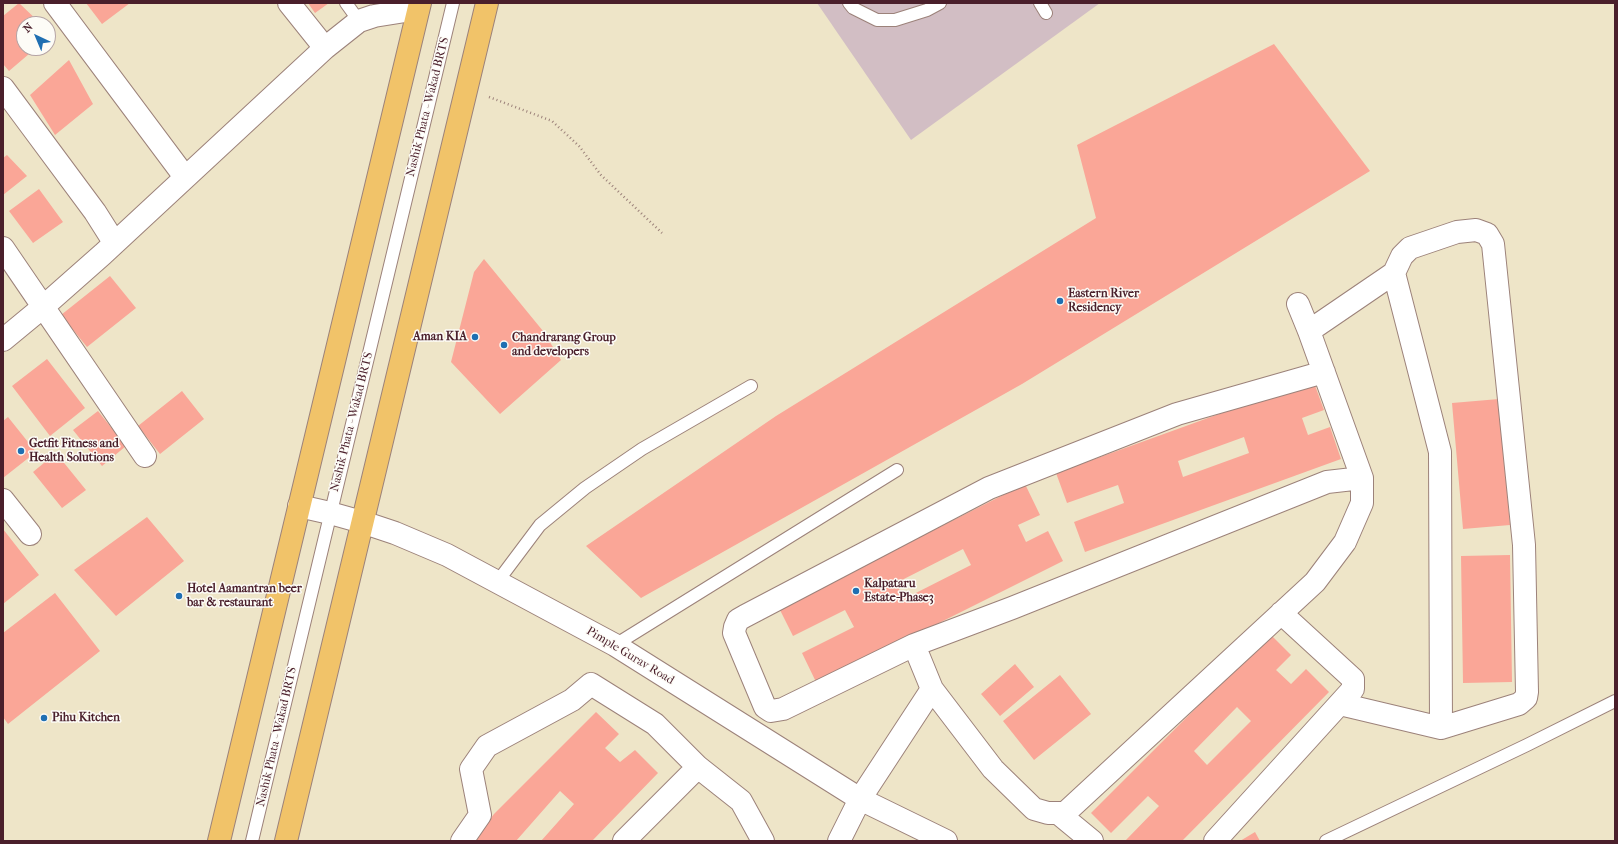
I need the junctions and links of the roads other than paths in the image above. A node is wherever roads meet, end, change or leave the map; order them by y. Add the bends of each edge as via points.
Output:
1 (55, 3) edge
2 (289, 3) edge
3 (346, 3) edge
4 (453, 3) edge
5 (487, 3) edge
6 (849, 3) edge
7 (940, 3) edge
8 (419, 6) edge
9 (359, 21) junction
10 (325, 48) junction
11 (3, 88) edge
12 (185, 177) junction
13 (114, 242) junction
14 (3, 248) edge
15 (1394, 273) junction
16 (1298, 304) dead end
17 (43, 308) junction
18 (1309, 331) junction
19 (3, 340) edge
20 (1324, 372) junction
21 (752, 386) dead end
22 (145, 456) dead end
23 (897, 470) dead end
24 (1362, 478) junction
25 (3, 500) edge
26 (299, 506) junction
27 (330, 513) junction
28 (362, 522) junction
29 (30, 534) dead end
30 (498, 581) junction
31 (1281, 613) junction
32 (615, 645) junction
33 (914, 646) junction
34 (932, 689) junction
35 (1615, 701) edge
36 (1340, 704) junction
37 (1441, 728) junction
38 (698, 767) junction
39 (860, 799) junction
40 (1058, 813) junction
41 (219, 841) edge
42 (252, 841) edge
43 (286, 841) edge
44 (462, 841) edge
45 (624, 841) edge
46 (763, 841) edge
47 (839, 841) edge
48 (946, 841) edge
49 (1092, 841) edge
50 (1216, 841) edge
51 (1326, 841) edge

1 - 12 street
2 - 10 street
3 - 9 lane
4 - 27 lane, Nashik Phata - Wakad BRTS
5 - 28 main road
6 - 7 lane via 853,8 877,20 895,20
8 - 9 street
8 - 26 main road
9 - 10 street
10 - 12 street
11 - 13 street via 96,212
12 - 13 street
13 - 17 street
14 - 17 street
15 - 18 street
15 - 37 street via 1440,452
15 - 37 street via 1402,256 1410,248 1457,232 1476,230 1487,234 1493,244 1524,545 1527,692 1526,698 1519,704
16 - 18 street
17 - 19 street
17 - 22 street
18 - 20 street
20 - 24 street
20 - 33 street via 1177,414 989,488 745,616 738,620 734,633 765,708 771,712 783,710
21 - 30 lane via 642,449 585,488 540,526
23 - 32 lane
24 - 31 street via 1362,503 1345,542 1315,582
24 - 33 street via 1327,482
25 - 29 street
26 - 27 street, Pimple Gurav Road
26 - 41 main road
27 - 28 street, Pimple Gurav Road
27 - 42 lane, Nashik Phata - Wakad BRTS
28 - 30 street, Pimple Gurav Road via 447,555
28 - 43 main road
30 - 32 street, Pimple Gurav Road
31 - 36 street via 1353,679 1352,689
31 - 40 street via 1065,813
32 - 39 street, Pimple Gurav Road
33 - 34 street
34 - 39 street
34 - 40 street via 993,769 1034,809
35 - 51 lane
36 - 37 street
36 - 50 street
38 - 44 street via 655,724 591,684 572,700 487,746 471,769 480,815
38 - 45 street
38 - 46 street via 741,801
39 - 47 street
39 - 48 street, Pimple Gurav Road
40 - 49 street

